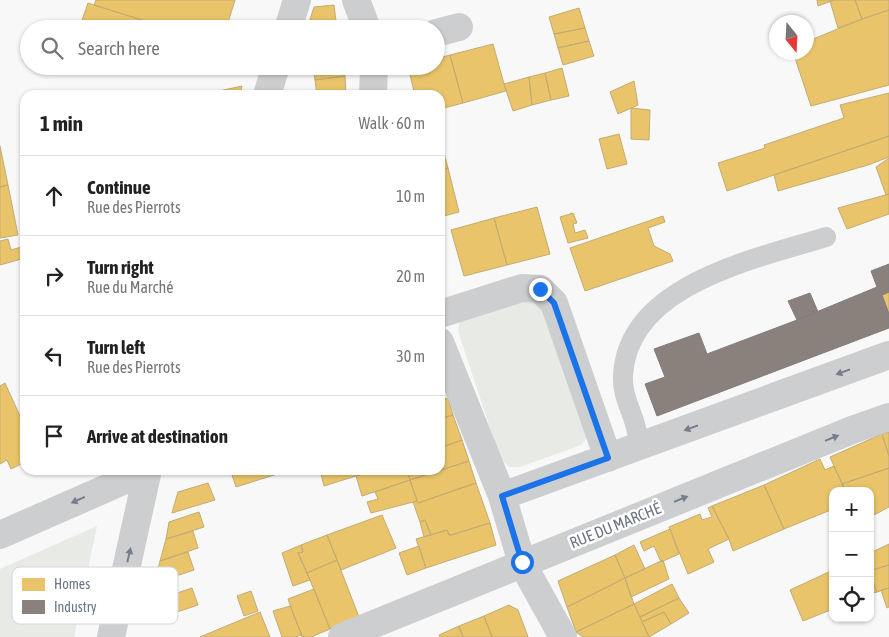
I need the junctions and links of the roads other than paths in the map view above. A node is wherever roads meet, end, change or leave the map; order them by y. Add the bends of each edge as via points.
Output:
1 (297, 0) edge
2 (356, 0) edge
3 (291, 20) edge
4 (364, 20) edge
5 (273, 75) edge
6 (374, 75) edge
7 (269, 90) edge
8 (373, 90) edge
9 (826, 237) dead end
10 (445, 312) edge
11 (445, 354) edge
12 (889, 355) edge
13 (889, 417) edge
14 (640, 446) junction
15 (608, 458) junction
16 (137, 475) edge
17 (147, 475) edge
18 (502, 496) junction
19 (0, 535) edge
20 (522, 562) junction
21 (127, 567) edge
22 (114, 624) edge
23 (111, 637) edge
24 (342, 637) edge
25 (563, 637) edge

1 - 3 street
2 - 4 street
5 - 7 street
6 - 8 street
9 - 14 lane via 705,277 667,298 639,326 627,351 622,376 625,400
10 - 15 street via 522,288 540,289 554,303
11 - 18 street
12 -> 14 street
20 -> 13 street, RUE DU MARCHÉ
14 - 15 street
15 - 18 street
16 -> 19 street
21 -> 17 street
18 - 20 street
20 - 24 street, RUE DU MARCHÉ
20 - 25 street
23 -> 22 street

